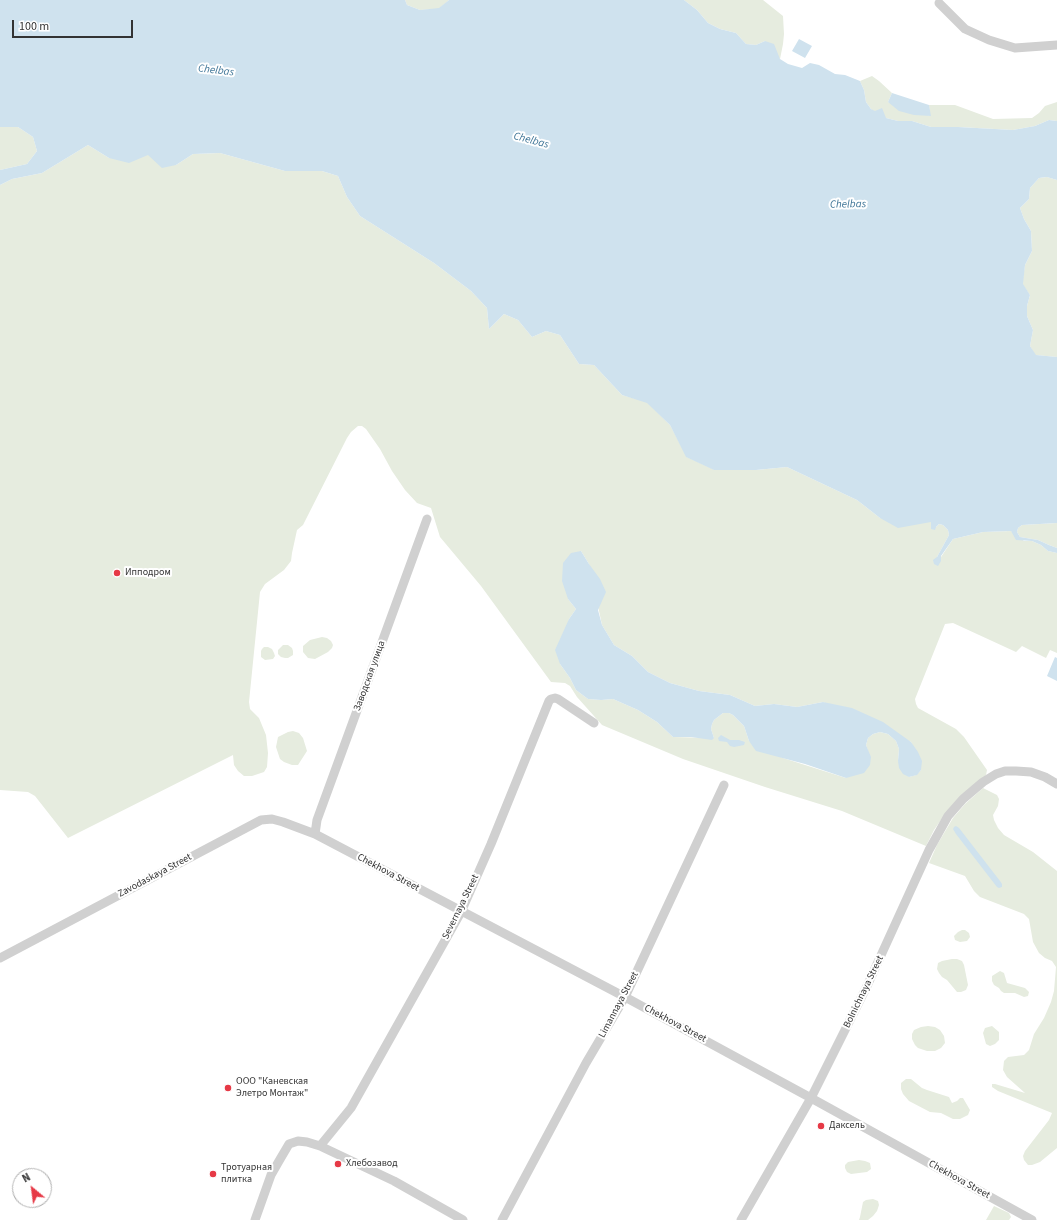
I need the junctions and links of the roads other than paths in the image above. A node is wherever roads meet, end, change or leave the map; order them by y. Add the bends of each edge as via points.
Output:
1 (939, 3) dead end
2 (1057, 45) edge
3 (427, 519) dead end
4 (594, 723) dead end
5 (1057, 784) edge
6 (724, 785) dead end
7 (315, 834) junction
8 (461, 912) junction
9 (0, 958) edge
10 (625, 998) junction
11 (811, 1098) junction
12 (320, 1146) junction
13 (254, 1220) edge
14 (463, 1220) edge
15 (502, 1220) edge
16 (741, 1220) edge
17 (1032, 1220) edge

1 - 2 street via 965,29 989,40 1015,48
3 - 7 street, Заводская улица via 317,820
4 - 8 street, Severnaya Street via 558,699 551,698
5 - 11 street, Bolnichnaya Street via 1031,772 996,774 963,799 948,816 925,857 867,986
6 - 10 street, Limannaya Street
7 - 8 street, Chekhova Street
7 - 9 street, Zavodaskaya Street via 272,819 261,820
8 - 10 street, Chekhova Street
8 - 12 street, Severnaya Street via 351,1108
10 - 11 street, Chekhova Street
10 - 15 street, Limannaya Street via 586,1063
11 - 16 street, Bolnichnaya Street
11 - 17 street, Chekhova Street
12 - 13 street via 298,1141 289,1144 271,1176
12 - 14 street via 394,1181

